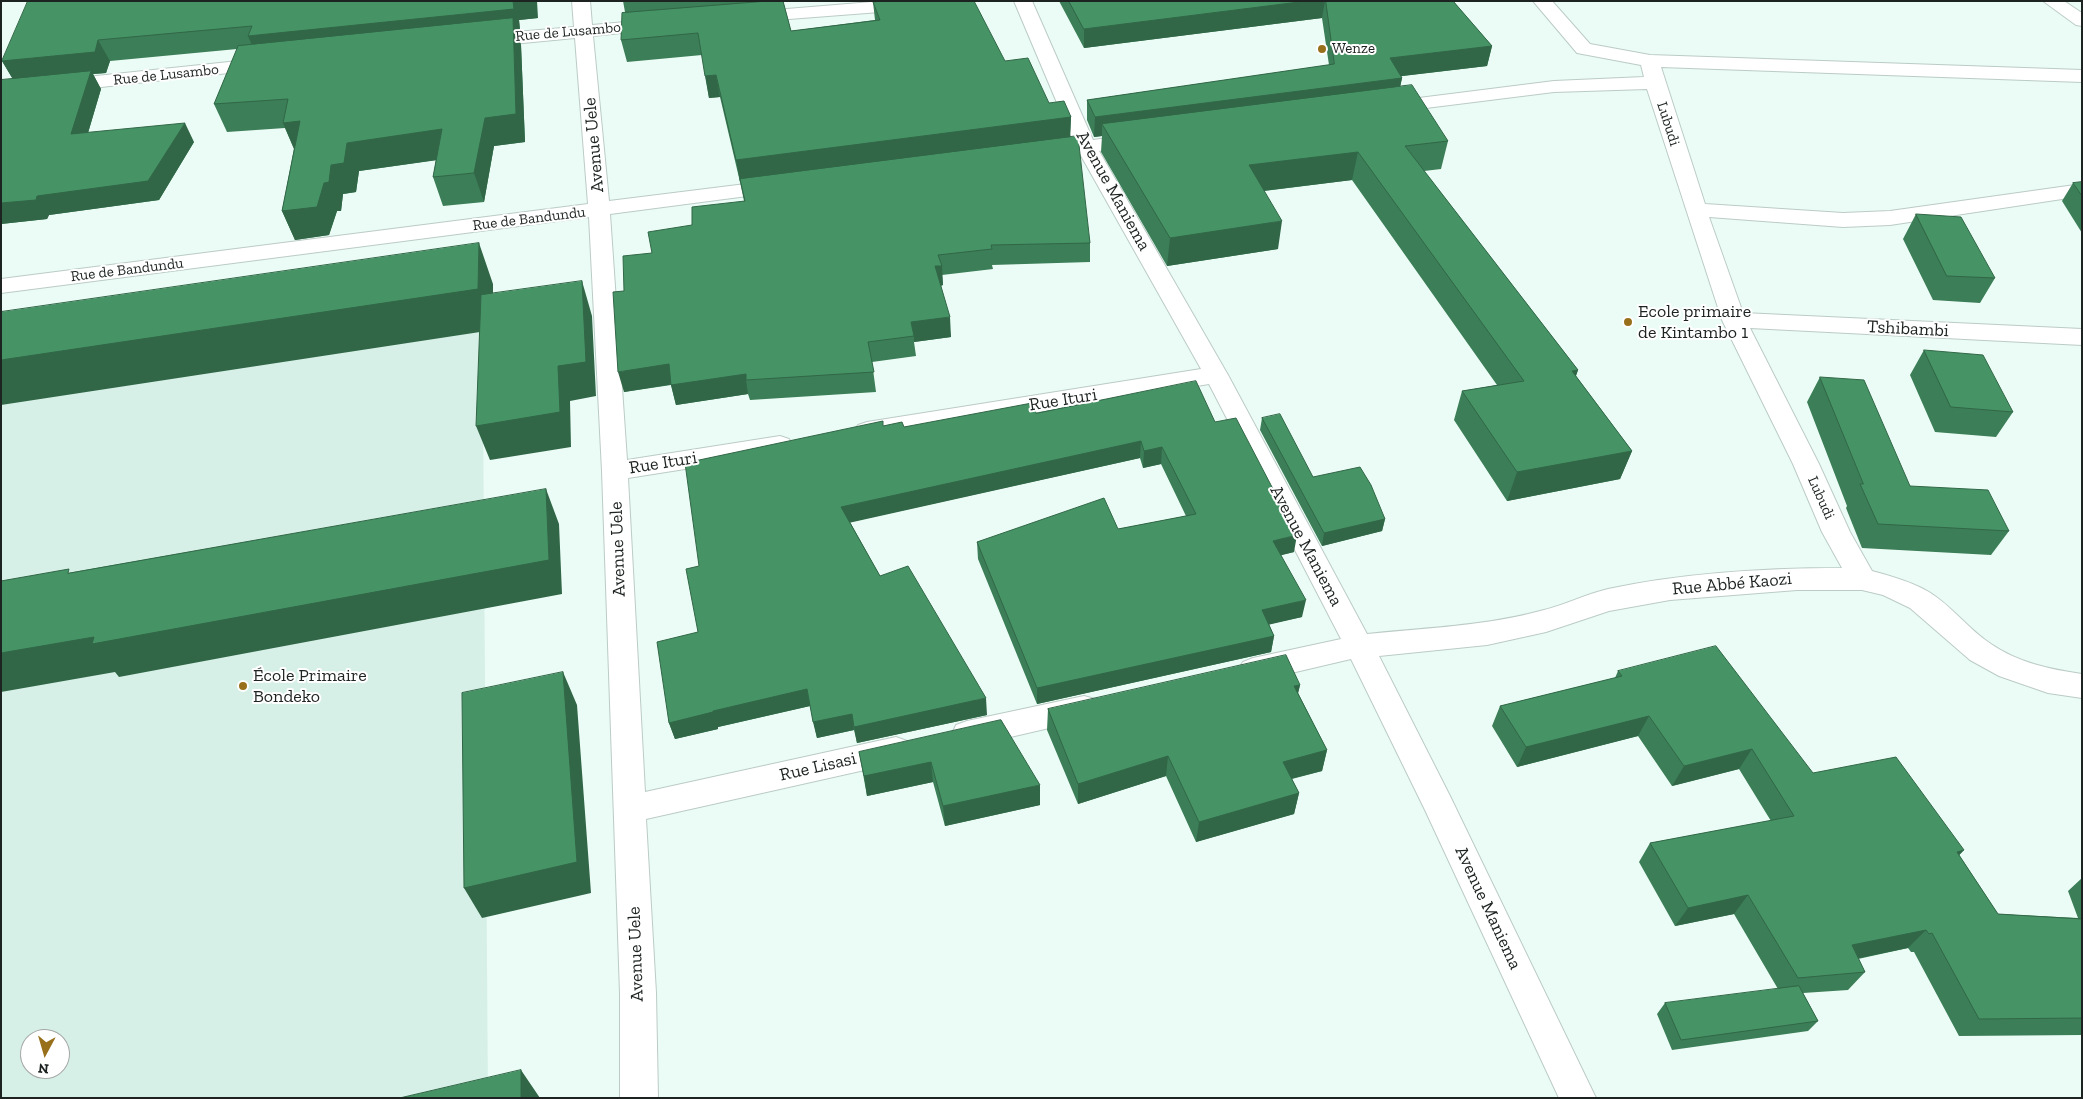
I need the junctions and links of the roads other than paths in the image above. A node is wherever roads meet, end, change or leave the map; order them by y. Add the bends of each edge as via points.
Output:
1 (581, 1) edge
2 (958, 1) edge
3 (1024, 1) edge
4 (1542, 1) edge
5 (2052, 1) edge
6 (731, 18) edge
7 (2082, 21) edge
8 (672, 23) edge
9 (584, 30) junction
10 (465, 42) edge
11 (1650, 61) junction
12 (288, 62) edge
13 (2082, 76) edge
14 (1656, 83) junction
15 (1, 92) edge
16 (1372, 109) edge
17 (1155, 138) edge
18 (1086, 147) junction
19 (1021, 155) edge
20 (795, 184) edge
21 (2082, 190) edge
22 (599, 210) junction
23 (1696, 210) junction
24 (1, 286) edge
25 (1734, 320) junction
26 (2082, 337) edge
27 (1216, 376) junction
28 (841, 435) edge
29 (802, 441) edge
30 (615, 471) junction
31 (1862, 579) junction
32 (1359, 646) junction
33 (1223, 676) edge
34 (2082, 686) edge
35 (1106, 703) edge
36 (629, 809) junction
37 (639, 1098) edge
38 (1578, 1098) edge

1 - 9 street, Avenue Uele
2 - 6 street
3 - 18 street, Avenue Maniema
4 - 11 street via 1584,49
5 - 7 street
8 - 9 street, Rue de Lusambo
9 - 10 street, Rue de Lusambo
9 - 22 street, Avenue Uele
11 - 13 street
11 - 14 street, Lubudi
12 - 15 street, Rue de Lusambo
14 - 16 street via 1612,82 1540,87
14 - 23 street, Lubudi
17 - 18 street
18 - 19 street
18 - 27 street, Avenue Maniema
20 - 22 street, Rue de Bandundu
21 - 23 street via 1890,218 1843,220
22 - 24 street, Rue de Bandundu
22 - 30 street, Avenue Uele
23 - 25 street, Lubudi
25 - 26 street, Tshibambi
25 - 31 street, Lubudi
27 - 28 street, Rue Ituri
27 - 32 street, Avenue Maniema
29 - 30 street, Rue Ituri
30 - 36 street, Avenue Uele
31 - 32 street, Rue Abbé Kaozi via 1797,579 1670,589 1607,600 1546,621 1487,634
31 - 34 street, Rue Abbé Kaozi via 1920,600 1980,652 2010,668 2048,681
32 - 33 street
32 - 38 street, Avenue Maniema via 1440,806
35 - 36 street, Rue Lisasi
36 - 37 street, Avenue Uele via 638,993

